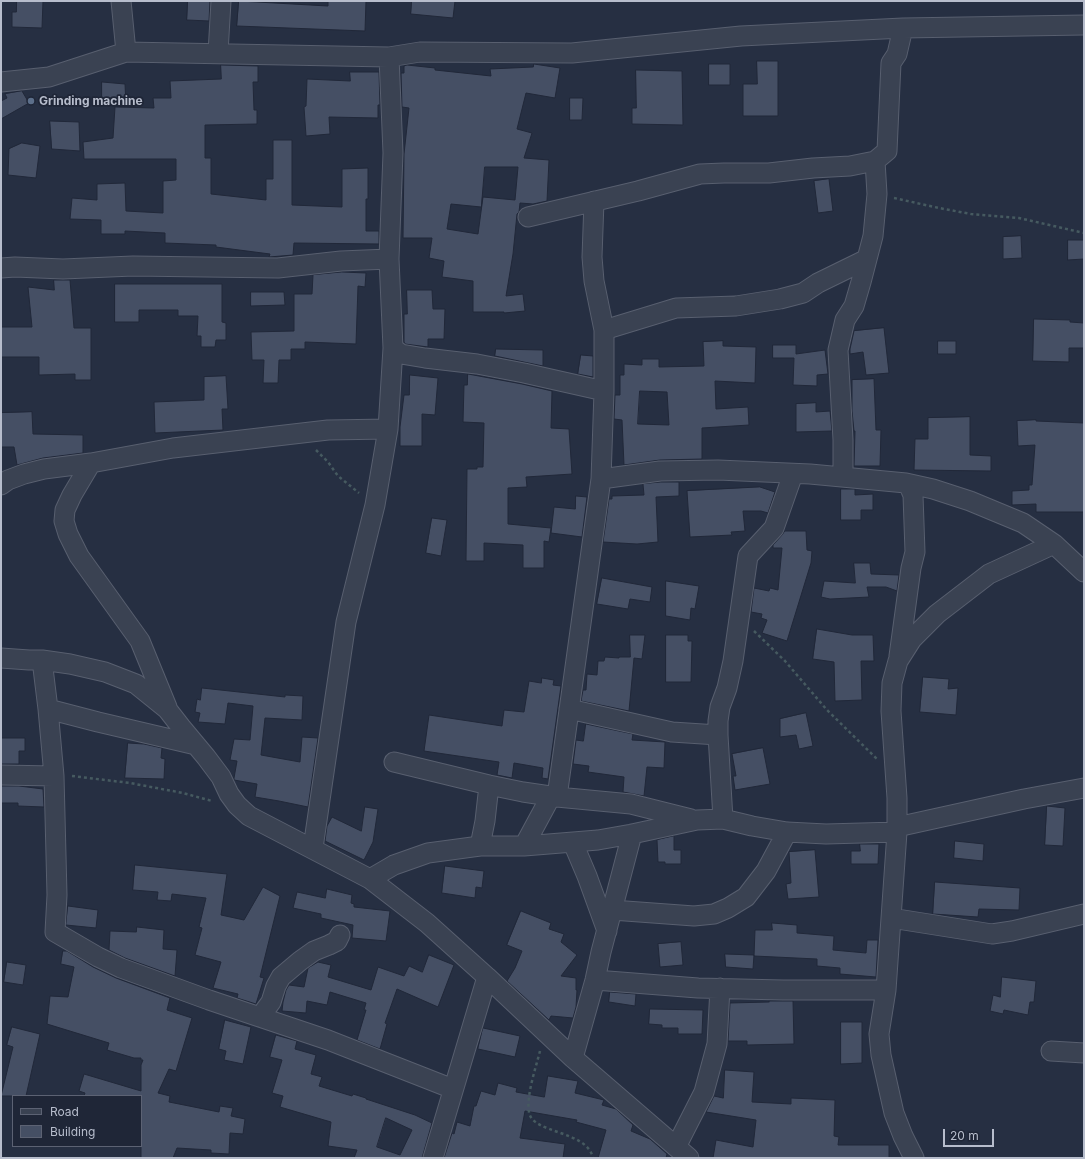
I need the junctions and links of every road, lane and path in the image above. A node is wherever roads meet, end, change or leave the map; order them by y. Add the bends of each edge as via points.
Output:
1 (121, 1) edge
2 (221, 1) edge
3 (1084, 25) edge
4 (903, 28) junction
5 (126, 52) junction
6 (218, 53) junction
7 (389, 57) junction
8 (1, 82) edge
9 (875, 161) junction
10 (877, 194) junction
11 (594, 201) junction
12 (528, 217) dead end
13 (1084, 232) edge
14 (389, 259) junction
15 (867, 259) junction
16 (1, 268) edge
17 (604, 330) junction
18 (393, 348) junction
19 (604, 392) junction
20 (388, 429) junction
21 (299, 432) junction
22 (90, 464) junction
23 (793, 474) junction
24 (843, 477) junction
25 (602, 479) junction
26 (906, 483) junction
27 (1, 485) edge
28 (375, 505) junction
29 (1054, 544) junction
30 (1084, 572) edge
31 (740, 614) junction
32 (1, 658) edge
33 (42, 660) junction
34 (898, 661) junction
35 (167, 708) junction
36 (569, 708) junction
37 (48, 709) junction
38 (718, 735) junction
39 (196, 745) junction
40 (394, 762) dead end
41 (1, 775) edge
42 (54, 776) junction
43 (896, 776) junction
44 (489, 785) junction
45 (1084, 788) edge
46 (554, 797) junction
47 (237, 805) junction
48 (723, 819) junction
49 (697, 820) junction
50 (897, 829) junction
51 (787, 832) junction
52 (632, 834) junction
53 (573, 843) junction
54 (480, 846) junction
55 (524, 846) junction
56 (313, 848) junction
57 (370, 878) junction
58 (612, 910) junction
59 (1084, 914) edge
60 (891, 918) junction
61 (607, 931) junction
62 (340, 935) dead end
63 (487, 977) junction
64 (595, 980) junction
65 (720, 988) junction
66 (886, 990) junction
67 (260, 1017) junction
68 (546, 1032) junction
69 (1051, 1051) dead end
70 (1084, 1054) edge
71 (574, 1058) junction
72 (453, 1089) junction
73 (683, 1152) edge
74 (433, 1158) edge
75 (593, 1158) edge
76 (914, 1158) edge

1 - 5 street
2 - 6 street
3 - 4 street
4 - 7 street via 740,36 572,53 420,52
4 - 9 street via 896,54 891,62 888,151
5 - 6 street
5 - 8 street via 49,77
6 - 7 street
7 - 14 street via 394,153
9 - 10 street
9 - 11 street via 769,174 700,174
10 - 13 path via 971,214 1020,218
10 - 15 street via 873,236
11 - 12 street
11 - 17 street via 592,257
14 - 16 street via 278,268
14 - 18 street
15 - 17 street via 818,283 803,294 736,306 676,308
15 - 24 street via 854,306 845,320 838,350
17 - 19 street
18 - 19 street via 401,354 524,372
18 - 20 street
19 - 25 street
20 - 21 street
20 - 28 street
21 - 22 street via 173,448
21 - 28 path via 341,479
22 - 27 street via 44,469 24,474
22 - 35 street via 65,510 64,521 68,534 79,556 140,641
23 - 24 street
23 - 25 street via 660,470
23 - 31 street via 774,528 748,556
24 - 26 street
25 - 36 street
26 - 29 street via 970,501 1023,523
26 - 34 street via 913,494 915,552
28 - 56 street via 346,622
29 - 30 street
29 - 34 street via 989,574 937,614 912,639
31 - 38 street via 728,681 720,707
31 - 43 path via 752,630 786,661 827,710
32 - 33 street
33 - 35 street via 85,667 124,679 136,684
33 - 37 street
34 - 43 street via 892,683 891,710
35 - 39 street
36 - 38 street via 672,732
36 - 46 street
37 - 39 street
37 - 42 street
38 - 48 street
39 - 47 street via 221,777
40 - 44 street
41 - 42 street
42 - 47 path via 76,776 130,783
42 - 67 street via 58,896 56,932 121,968
43 - 50 street
44 - 46 street
44 - 54 street
45 - 50 street via 1024,799
46 - 49 street via 631,804
46 - 55 street
47 - 56 street via 249,816
48 - 49 street
48 - 51 street
49 - 52 street
50 - 51 street via 826,834
50 - 60 street
51 - 58 street via 766,871 746,897 728,908 714,914 694,916
52 - 53 street
52 - 58 street
53 - 55 street
53 - 61 street
54 - 55 street
54 - 57 street via 428,852 394,865
56 - 57 street
57 - 63 street via 427,923
58 - 61 street
59 - 60 street via 992,934
60 - 66 street
61 - 64 street
62 - 67 street via 337,941 314,951 281,977 271,1002
63 - 68 street
63 - 72 street
64 - 65 street
64 - 71 street
65 - 66 street
65 - 73 street via 717,1044 704,1092
66 - 76 street via 879,1034 881,1055 894,1113
67 - 72 street via 328,1040
68 - 71 street
68 - 75 path via 534,1074 528,1104 529,1114 536,1123 574,1138 588,1147
69 - 70 street
71 - 73 street
72 - 74 street

